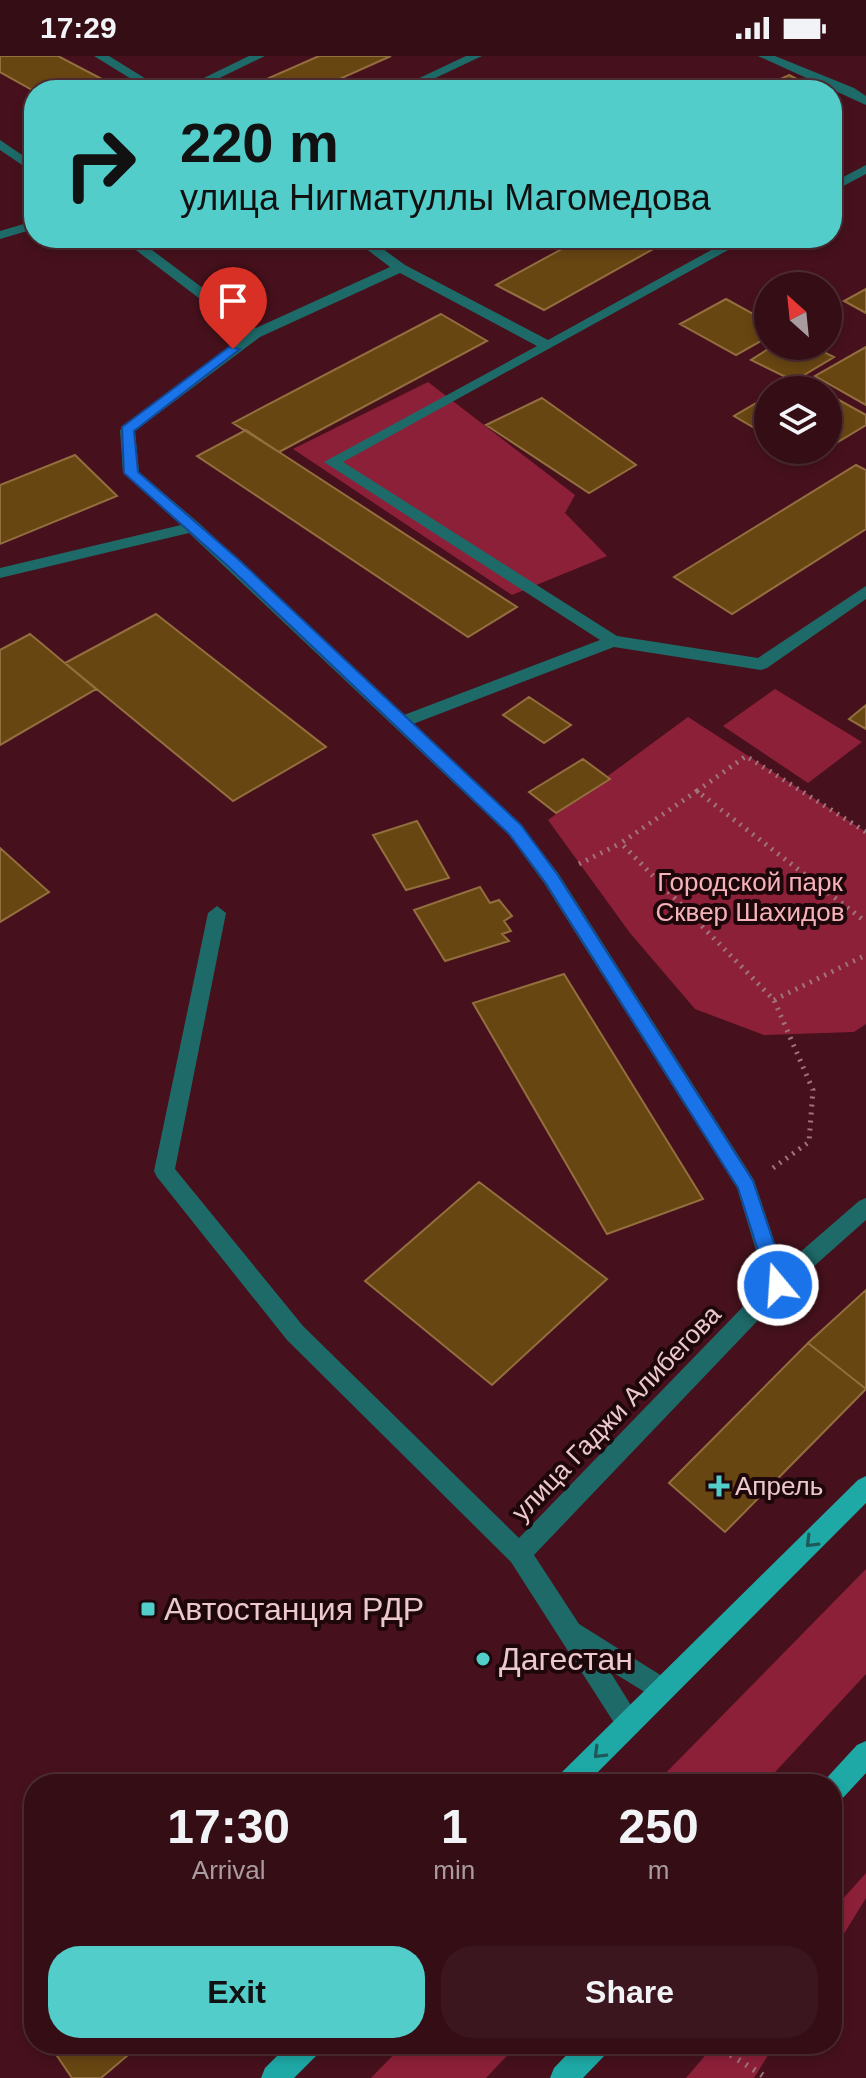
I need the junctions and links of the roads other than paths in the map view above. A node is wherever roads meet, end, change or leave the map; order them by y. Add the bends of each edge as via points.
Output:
1 (100, 56) edge
2 (259, 56) edge
3 (476, 56) edge
4 (764, 56) edge
5 (141, 80) edge
6 (207, 80) edge
7 (422, 80) edge
8 (823, 80) edge
9 (842, 88) edge
10 (866, 101) edge
11 (0, 144) edge
12 (24, 162) edge
13 (866, 169) edge
14 (842, 182) edge
15 (24, 228) edge
16 (0, 235) edge
17 (140, 248) edge
18 (373, 248) edge
19 (725, 248) edge
20 (400, 268) junction
21 (255, 334) junction
22 (548, 346) junction
23 (194, 527) junction
24 (0, 573) edge
25 (866, 591) edge
26 (613, 641) junction
27 (401, 722) junction
28 (217, 913) dead end
29 (866, 1207) edge
30 (778, 1285) junction
31 (866, 1487) edge
32 (519, 1554) junction
33 (571, 1631) junction
34 (661, 1690) junction
35 (629, 1723) junction
36 (866, 1754) edge
37 (578, 1774) edge
38 (842, 1780) edge
39 (298, 2054) edge
40 (587, 2054) edge
41 (275, 2078) edge
42 (564, 2078) edge

1 - 5 street
2 - 6 street
3 - 7 street
4 - 8 street
9 - 10 street
11 - 12 street
13 - 14 street
15 - 16 street
17 - 21 street
18 - 20 street
19 - 22 street
20 - 21 street
20 - 22 street
21 - 23 street via 127,430 131,473
22 - 26 street via 332,462
23 - 24 street
23 - 27 street
25 - 26 street via 761,664
26 - 27 street
27 - 30 street via 515,830 551,878 747,1186
28 - 32 street via 164,1171 295,1333
29 - 30 street, улица Гаджи Алибегова
30 - 32 street, улица Гаджи Алибегова
31 -> 34 main road
32 - 33 street, улица Гаджи Алибегова
33 - 34 street
33 - 35 street, улица Гаджи Алибегова
34 - 35 main road
35 -> 37 main road
36 - 38 main road
39 - 41 main road
40 - 42 main road

